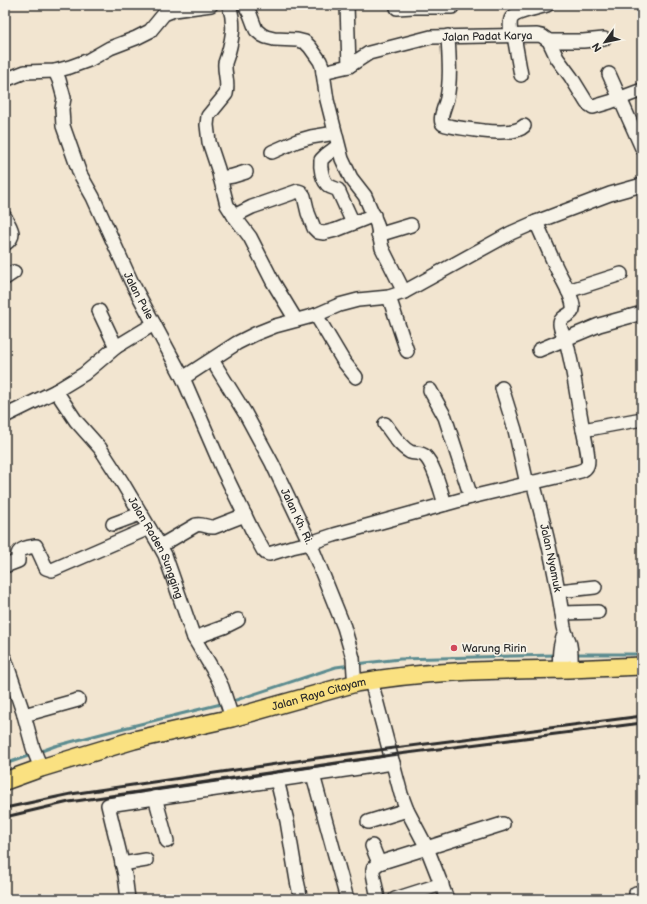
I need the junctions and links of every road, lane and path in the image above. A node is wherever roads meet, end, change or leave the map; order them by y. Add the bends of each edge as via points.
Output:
1 (211, 5) edge
2 (229, 5) edge
3 (245, 5) edge
4 (347, 5) edge
5 (547, 5) edge
6 (452, 7) dead end
7 (397, 9) edge
8 (448, 36) junction
9 (513, 36) junction
10 (604, 39) dead end
11 (549, 41) junction
12 (349, 66) junction
13 (55, 71) junction
14 (323, 72) junction
15 (609, 74) dead end
16 (521, 76) dead end
17 (5, 80) edge
18 (642, 90) edge
19 (620, 98) junction
20 (524, 126) dead end
21 (335, 133) junction
22 (338, 146) junction
23 (642, 148) edge
24 (272, 152) dead end
25 (246, 172) dead end
26 (220, 178) junction
27 (642, 185) edge
28 (374, 215) junction
29 (234, 216) junction
30 (5, 217) edge
31 (536, 222) junction
32 (353, 223) junction
33 (411, 225) dead end
34 (378, 235) junction
35 (5, 244) edge
36 (621, 274) dead end
37 (568, 291) junction
38 (404, 292) junction
39 (389, 297) junction
40 (99, 311) dead end
41 (642, 314) edge
42 (316, 315) junction
43 (296, 320) junction
44 (154, 324) junction
45 (566, 339) junction
46 (116, 347) junction
47 (539, 350) dead end
48 (407, 351) dead end
49 (212, 360) junction
50 (356, 377) dead end
51 (183, 378) junction
52 (502, 388) dead end
53 (430, 390) dead end
54 (56, 391) junction
55 (5, 416) edge
56 (642, 419) edge
57 (385, 424) dead end
58 (583, 430) junction
59 (530, 483) junction
60 (471, 497) junction
61 (445, 504) junction
62 (140, 514) junction
63 (245, 515) junction
64 (113, 524) dead end
65 (149, 528) junction
66 (310, 543) junction
67 (160, 546) junction
68 (5, 566) edge
69 (595, 587) dead end
70 (559, 591) junction
71 (598, 612) dead end
72 (562, 613) junction
73 (238, 620) dead end
74 (194, 638) junction
75 (5, 659) edge
76 (566, 659) junction
77 (642, 666) edge
78 (360, 679) junction
79 (78, 700) dead end
80 (24, 715) junction
81 (231, 715) junction
82 (393, 763) junction
83 (40, 766) junction
84 (313, 775) junction
85 (5, 780) edge
86 (277, 780) junction
87 (156, 797) junction
88 (407, 810) junction
89 (368, 822) dead end
90 (503, 824) dead end
91 (167, 841) dead end
92 (372, 846) dead end
93 (427, 848) junction
94 (146, 860) dead end
95 (379, 863) junction
96 (122, 864) junction
97 (442, 884) junction
98 (128, 899) edge
99 (300, 899) edge
100 (347, 899) edge
101 (378, 899) edge
102 (396, 899) edge
103 (447, 899) edge

1 - 13 street via 174,10 164,14 150,31 89,60
2 - 26 street via 233,25 232,40 225,63 227,89 226,94 208,116 207,125 209,142
3 - 14 street via 256,30 274,39 305,42 317,56
4 - 12 street
5 - 9 street via 521,12 513,17
6 - 7 street
8 - 9 street, Jalan Padat Karya
8 - 12 street, Jalan Padat Karya via 431,37 369,53
8 - 20 street via 449,88 441,122 444,125 496,132 521,129
9 - 11 street, Jalan Padat Karya via 537,35
9 - 16 street
10 - 11 street
11 - 19 street, Jalan Padat Karya via 557,58 587,103 593,107
12 - 14 street, Jalan Padat Karya
13 - 17 street via 25,72
13 - 44 street, Jalan Pule via 64,98 63,126 80,174
14 - 21 street
15 - 19 street
18 - 19 street, Jalan Padat Karya
19 - 23 street
21 - 22 street
21 - 24 street via 311,136
22 - 28 street via 351,178 365,196
22 - 32 street via 321,160 321,169 326,183 340,194
25 - 26 street
26 - 29 street via 227,205
27 - 31 street via 610,194
28 - 32 street
28 - 34 street
29 - 32 street via 252,206 298,190 304,196 308,213 318,232 336,230
29 - 43 street via 250,237
30 - 35 street via 13,234
31 - 37 street
31 - 38 street
33 - 34 street
34 - 38 street via 386,258
36 - 37 street
37 - 45 street via 573,311 560,322
38 - 39 street
39 - 42 street via 358,300
39 - 48 street
40 - 46 street
41 - 45 street via 599,325
42 - 43 street
42 - 50 street
43 - 49 street via 255,334
44 - 46 street
44 - 51 street, Jalan Pule
45 - 47 street
45 - 58 street
46 - 54 street via 84,374
49 - 51 street
49 - 66 street, Jalan Kh. Ri. via 272,463
51 - 63 street, Jalan Pule
52 - 59 street, Jalan Nyamuk
53 - 60 street via 445,417
54 - 55 street
54 - 62 street, Jalan Raden Sungging via 76,421 100,448
56 - 58 street
57 - 61 street via 404,448 426,456
58 - 59 street via 588,466 577,472
59 - 60 street
59 - 70 street, Jalan Nyamuk via 542,513
60 - 61 street
61 - 66 street
62 - 64 street
62 - 65 street, Jalan Raden Sungging
63 - 66 street, Jalan Pule via 266,553
63 - 67 street via 210,528 196,525
65 - 67 street, Jalan Raden Sungging
65 - 68 street via 52,570 46,568 36,546 21,551 18,561
66 - 78 street, Jalan Kh. Ri. via 344,627
67 - 74 street, Jalan Raden Sungging
69 - 70 street
70 - 72 street, Jalan Nyamuk
71 - 72 street
72 - 76 street, Jalan Nyamuk via 569,641
73 - 74 street
74 - 81 street, Jalan Raden Sungging via 216,675
75 - 80 street
76 - 77 main road, Jalan Raya Citayam
76 - 78 main road, Jalan Raya Citayam via 510,669
78 - 81 main road, Jalan Raya Citayam
78 - 82 street, Jalan Kh. Ri.
79 - 80 street
80 - 83 street
81 - 83 main road, Jalan Raya Citayam
82 - 84 street
82 - 88 street, Jalan Kh. Ri.
83 - 85 main road, Jalan Raya Citayam
84 - 86 street
84 - 100 street
86 - 87 street
86 - 99 street via 287,821
87 - 91 street
87 - 96 street via 108,805
88 - 89 street
88 - 93 street, Jalan Kh. Ri.
90 - 93 street
92 - 95 street
93 - 95 street
93 - 97 street, Jalan Kh. Ri.
94 - 96 street
95 - 101 street via 373,868
96 - 98 street
97 - 102 street
97 - 103 street, Jalan Kh. Ri.

